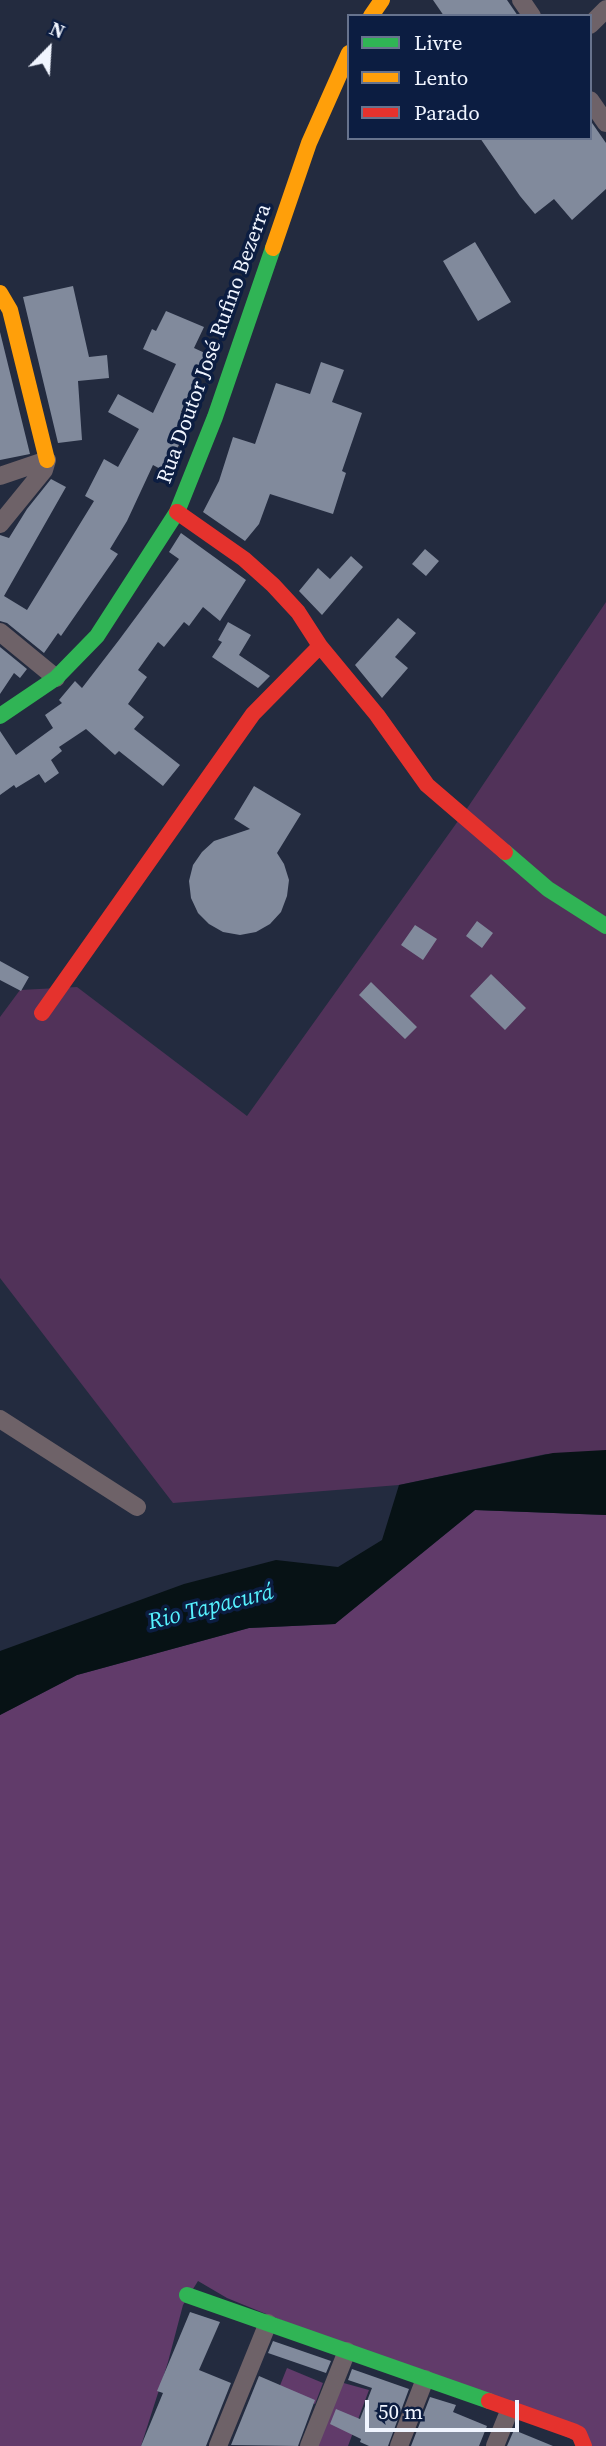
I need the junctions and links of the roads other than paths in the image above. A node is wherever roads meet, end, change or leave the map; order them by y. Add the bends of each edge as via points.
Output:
1 (606, 9) edge
2 (592, 23) edge
3 (347, 58) edge
4 (592, 103) edge
5 (606, 123) edge
6 (0, 293) edge
7 (5, 311) edge
8 (47, 460) junction
9 (0, 476) edge
10 (177, 512) junction
11 (0, 524) edge
12 (0, 632) edge
13 (320, 646) junction
14 (57, 678) junction
15 (0, 716) edge
16 (606, 926) edge
17 (42, 1013) dead end
18 (0, 1419) edge
19 (137, 1507) dead end
20 (187, 2295) dead end
21 (268, 2323) junction
22 (347, 2351) junction
23 (425, 2379) junction
24 (510, 2409) junction
25 (218, 2446) edge
26 (309, 2446) edge
27 (399, 2446) edge
28 (495, 2446) edge
29 (584, 2446) edge

1 - 2 street
3 - 10 street, Rua Doutor José Rufino Bezerra via 309,143 215,417
4 - 5 street
6 - 7 street
7 - 8 street
8 - 9 street
8 - 11 street via 44,470
10 - 13 street via 273,585
10 - 14 street, Rua Doutor José Rufino Bezerra via 97,636
12 - 14 street
13 - 16 street via 427,785 548,889
13 - 17 street via 253,714
14 - 15 street, Rua Doutor José Rufino Bezerra
18 - 19 street
20 - 21 street
21 - 22 street
21 - 25 street
22 - 23 street
22 - 26 street
23 - 24 street
23 - 27 street
24 - 28 street
24 - 29 street via 573,2431

